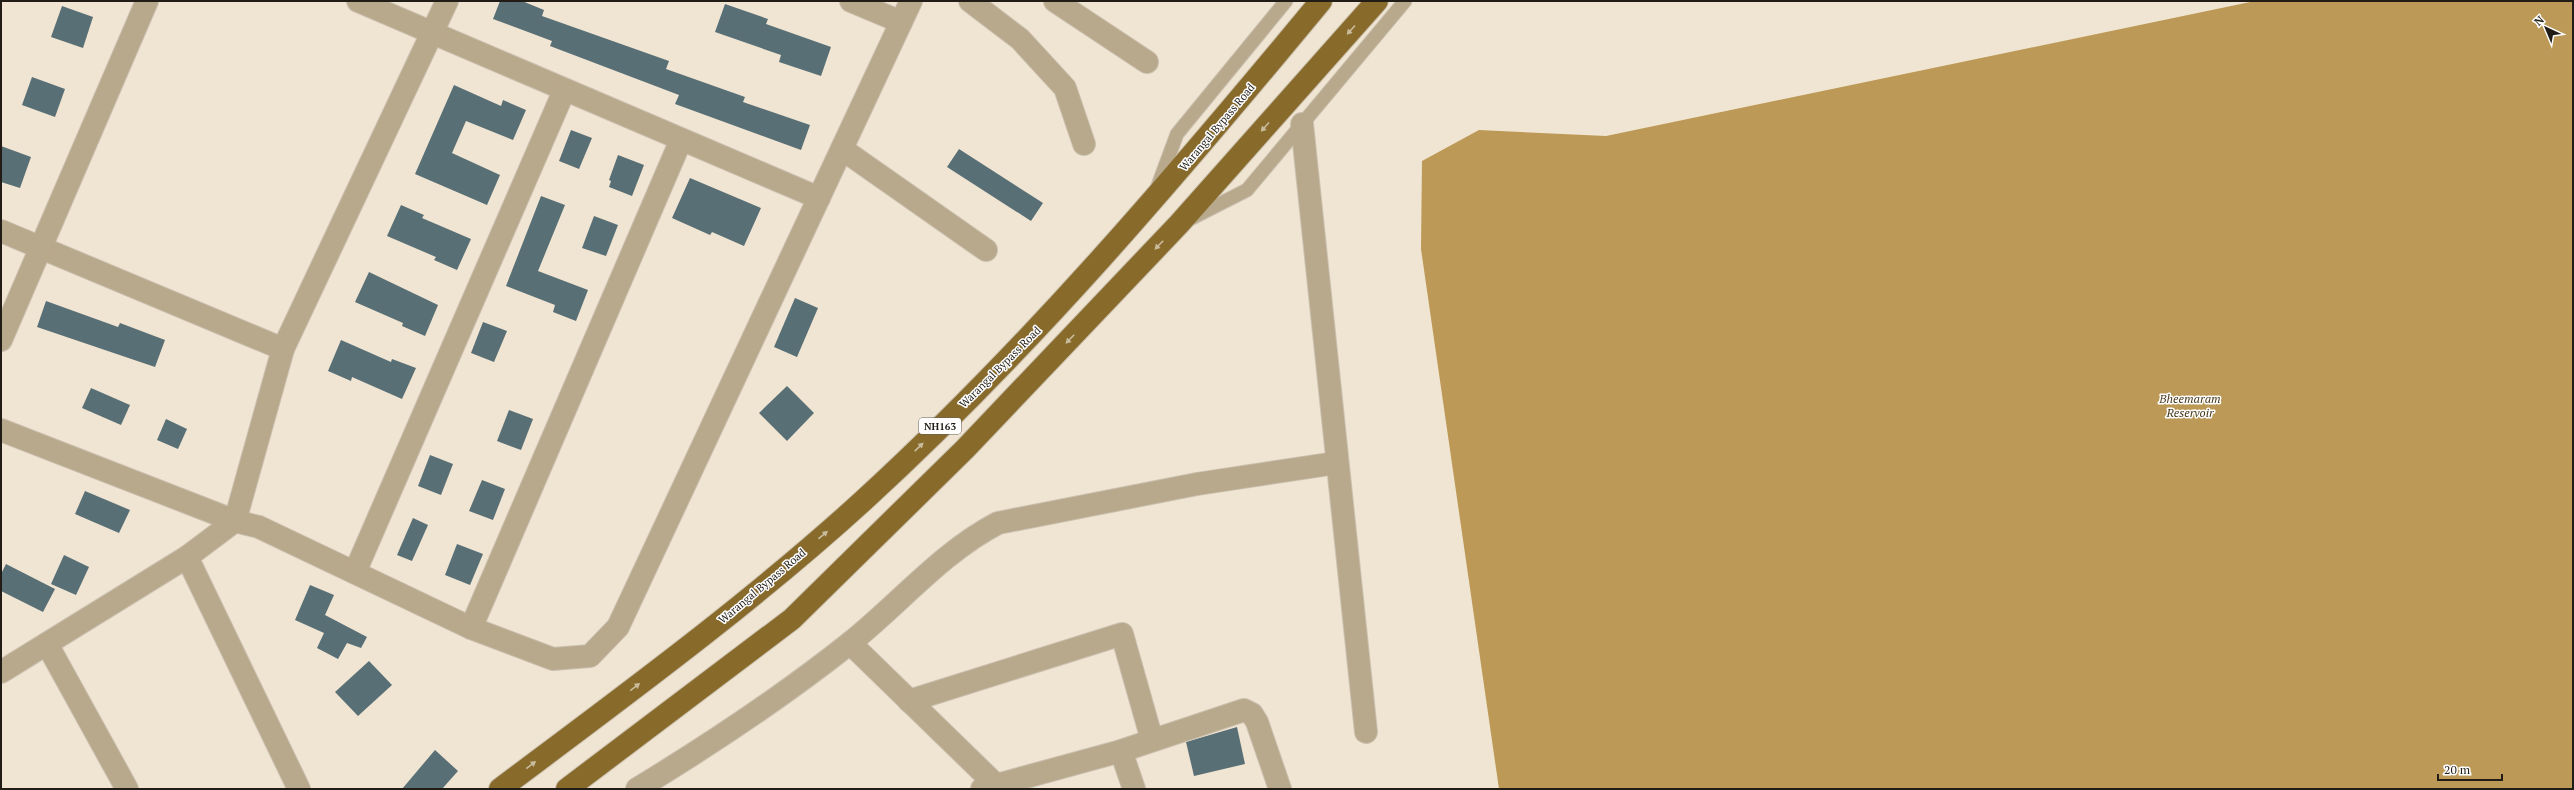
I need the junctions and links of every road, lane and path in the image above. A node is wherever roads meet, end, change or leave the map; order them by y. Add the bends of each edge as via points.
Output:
1 (147, 1) edge
2 (358, 1) edge
3 (447, 1) edge
4 (852, 1) edge
5 (911, 1) edge
6 (970, 1) edge
7 (1055, 1) edge
8 (1286, 1) edge
9 (1321, 1) edge
10 (1377, 1) edge
11 (1405, 1) edge
12 (901, 22) junction
13 (432, 34) junction
14 (1147, 62) dead end
15 (564, 91) junction
16 (1302, 124) junction
17 (681, 140) junction
18 (1084, 144) dead end
19 (842, 149) junction
20 (819, 198) junction
21 (1152, 203) junction
22 (1179, 224) junction
23 (1, 232) edge
24 (41, 248) junction
25 (986, 250) dead end
26 (1, 340) edge
27 (283, 349) junction
28 (1, 430) edge
29 (1336, 463) junction
30 (235, 521) junction
31 (187, 557) junction
32 (356, 572) junction
33 (471, 628) junction
34 (850, 643) junction
35 (47, 644) junction
36 (1, 672) edge
37 (910, 701) junction
38 (1366, 732) dead end
39 (1152, 740) junction
40 (1121, 751) junction
41 (989, 787) edge
42 (127, 789) edge
43 (299, 789) edge
44 (500, 789) edge
45 (567, 789) edge
46 (638, 789) edge
47 (1134, 789) edge
48 (1280, 789) edge

1 - 24 street
2 - 13 street
3 - 13 street
4 - 12 street
5 - 12 street
6 - 18 street via 1020,39 1064,88
7 - 14 street
8 - 21 lane via 1177,134
9 - 21 highway, Warangal Bypass Road / NH163
10 -> 22 highway, NH163
11 - 16 lane
12 - 19 street
13 - 15 street
13 - 27 street
15 - 17 street
15 - 32 street
16 - 22 lane via 1246,190
16 - 29 street
17 - 20 street
17 - 33 street
19 - 20 street
19 - 25 street
20 - 33 street via 618,627 590,656 554,659
44 -> 21 highway, Warangal Bypass Road / NH163 via 712,628 863,500 1015,354
22 -> 45 highway, NH163 via 965,449 792,619
23 - 24 street
24 - 26 street
24 - 27 street
27 - 30 street
28 - 30 street
29 - 34 street via 1197,484 998,523 956,551
29 - 38 street
30 - 31 street
30 - 32 street via 259,527
31 - 35 street
31 - 43 street
32 - 33 street
34 - 37 street
34 - 46 street via 763,709
35 - 36 street
35 - 42 street
37 - 39 street via 1122,634
37 - 41 street
39 - 40 street
39 - 48 street via 1244,710 1252,714 1257,722
40 - 41 street
40 - 47 street

